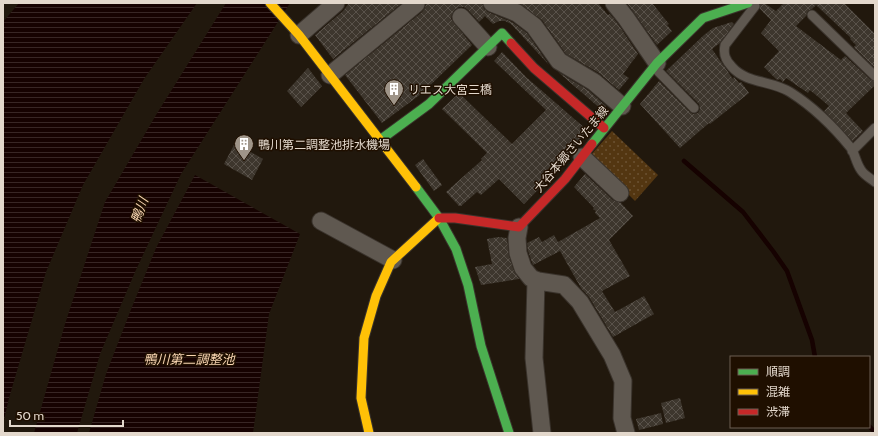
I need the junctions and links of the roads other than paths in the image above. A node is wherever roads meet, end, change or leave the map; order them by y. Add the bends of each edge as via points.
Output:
1 (270, 3) edge
2 (318, 3) edge
3 (336, 3) edge
4 (415, 3) edge
5 (492, 3) edge
6 (614, 3) edge
7 (748, 3) edge
8 (757, 3) edge
9 (812, 15) dead end
10 (461, 17) dead end
11 (297, 32) junction
12 (488, 47) junction
13 (655, 65) junction
14 (330, 75) junction
15 (875, 76) edge
16 (622, 106) junction
17 (694, 108) dead end
18 (604, 128) junction
19 (875, 128) edge
20 (380, 140) junction
21 (852, 150) junction
22 (582, 157) junction
23 (875, 182) edge
24 (620, 193) dead end
25 (439, 218) junction
26 (321, 221) dead end
27 (519, 227) junction
28 (393, 260) junction
29 (536, 280) junction
30 (369, 433) edge
31 (509, 433) edge
32 (542, 433) edge
33 (626, 433) edge

1 - 11 street
2 - 11 street
3 - 11 street
4 - 14 street
5 - 16 street via 518,13 534,26 559,61 594,82
6 - 13 street
7 - 13 street, 大谷本郷さいたま線 via 703,18
8 - 21 lane via 725,45 723,52 726,61 736,72 749,79 788,91 805,102
9 - 15 lane
10 - 12 street
11 - 14 street
12 - 18 street via 502,33 534,68
12 - 20 street via 429,104
13 - 16 street, 大谷本郷さいたま線
13 - 17 lane
14 - 20 street
16 - 18 street, 大谷本郷さいたま線
18 - 22 street, 大谷本郷さいたま線
19 - 21 lane
20 - 25 street
21 - 23 lane via 861,170
22 - 24 street
22 - 27 street, 大谷本郷さいたま線 via 565,179
25 - 27 street
25 - 28 street
25 - 31 street via 456,248 468,285 481,346
26 - 28 street
27 - 29 street via 518,253 523,268
28 - 30 street via 376,296 364,338 361,398
29 - 32 street via 534,358
29 - 33 street via 564,285 580,302 612,355 623,381 622,418

